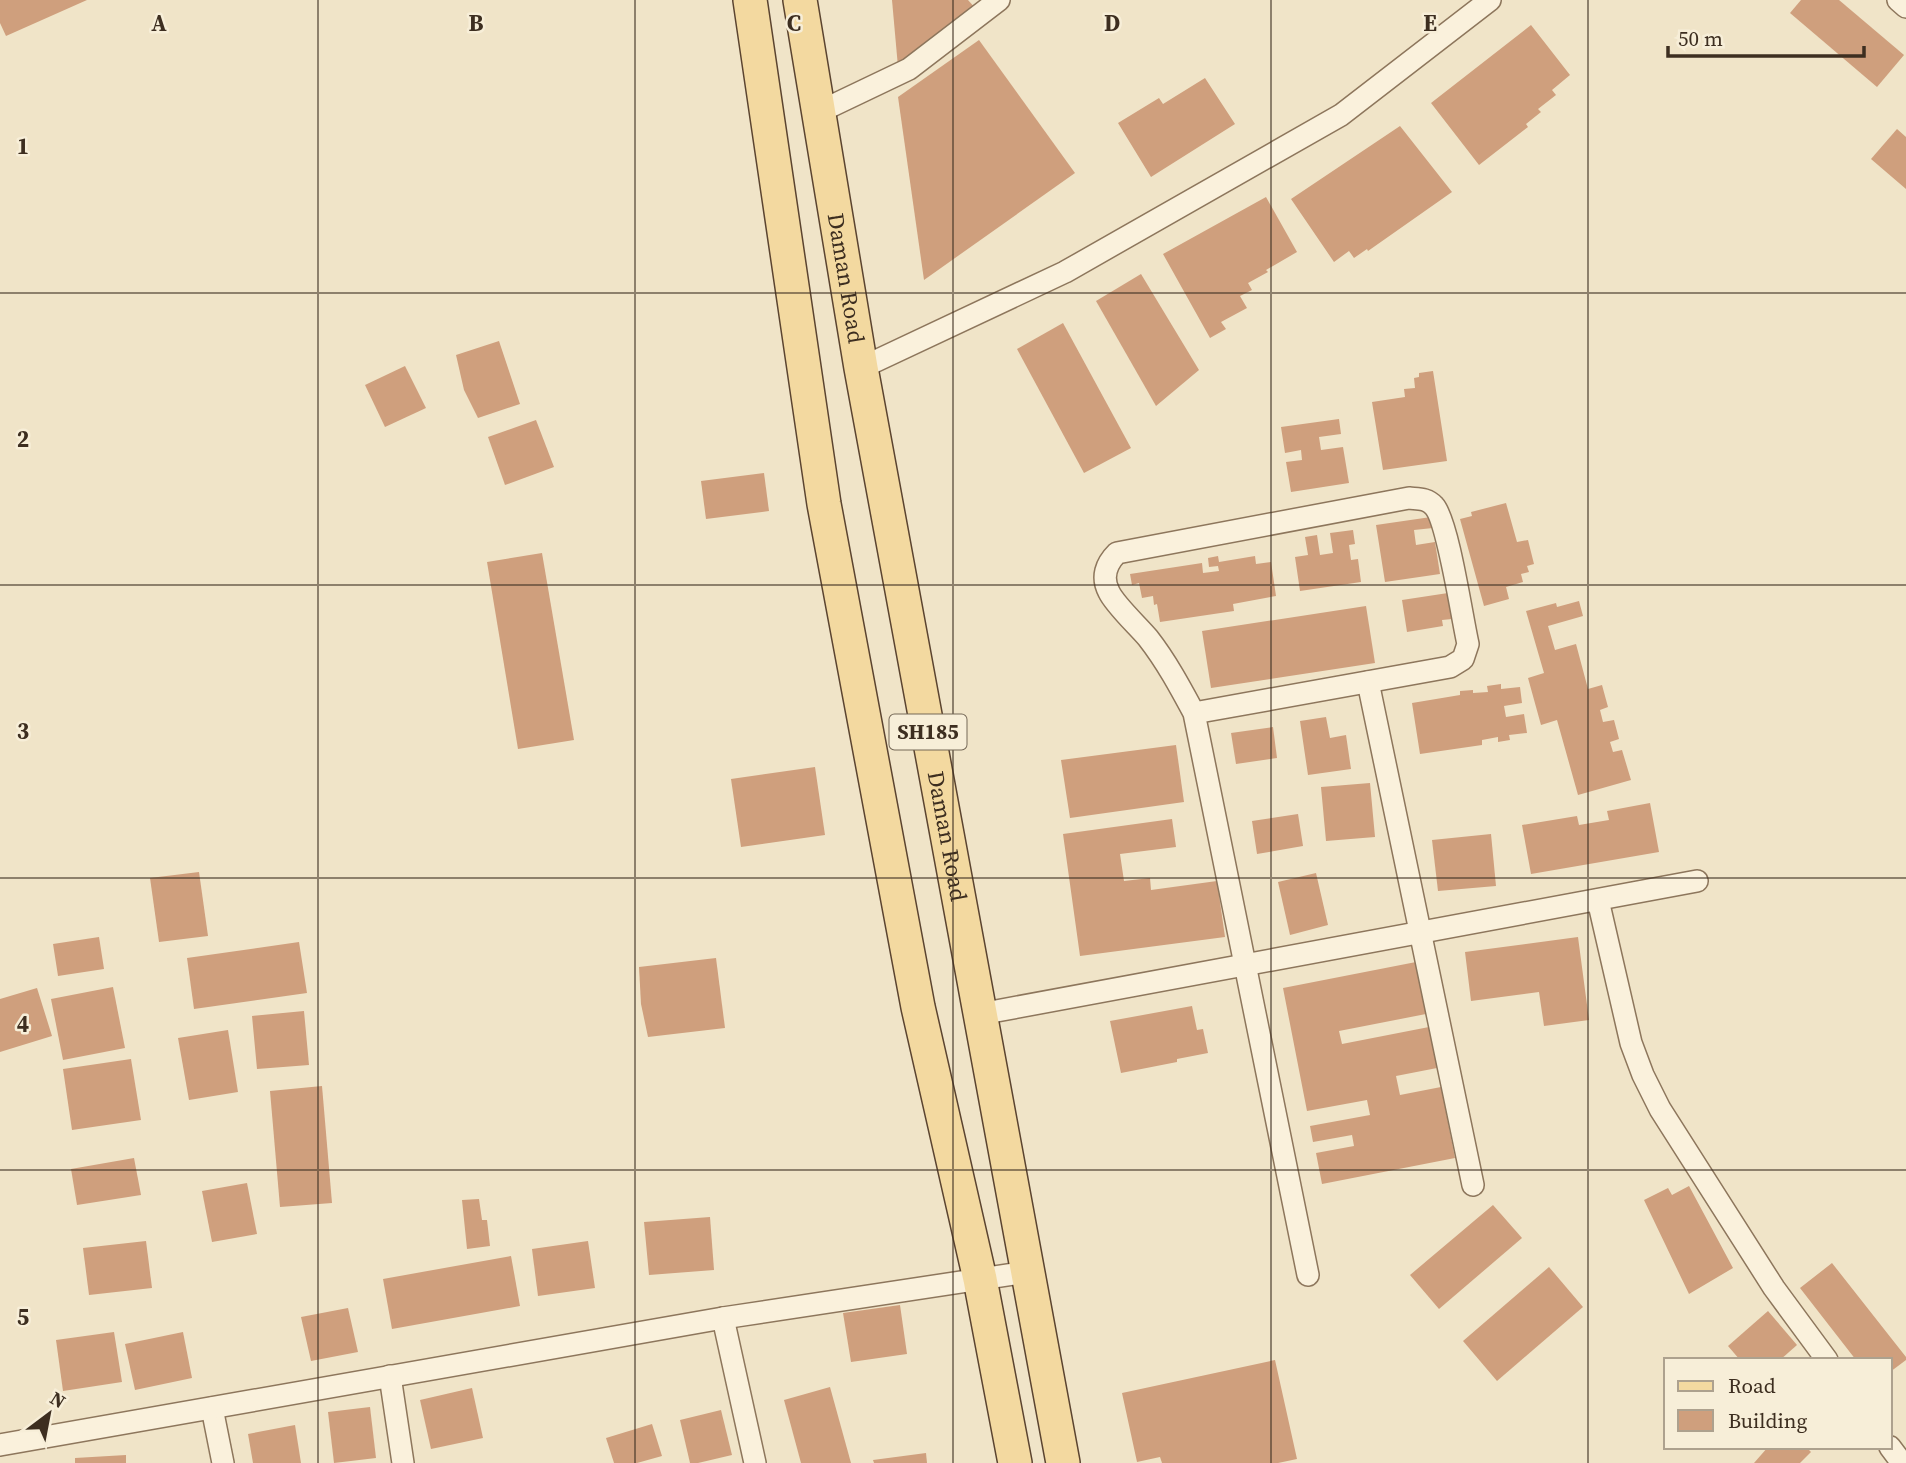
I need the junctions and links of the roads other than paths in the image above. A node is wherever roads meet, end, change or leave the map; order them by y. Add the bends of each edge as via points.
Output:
1 (750, 0) edge
2 (800, 0) edge
3 (999, 0) edge
4 (1490, 0) edge
5 (1898, 0) edge
6 (1906, 7) edge
7 (818, 112) junction
8 (861, 368) junction
9 (1368, 681) junction
10 (1194, 713) junction
11 (1697, 881) dead end
12 (1598, 900) junction
13 (1420, 933) junction
14 (1246, 965) junction
15 (980, 1014) junction
16 (1473, 1185) dead end
17 (1027, 1272) junction
18 (1308, 1275) dead end
19 (980, 1279) junction
20 (723, 1318) junction
21 (1825, 1358) edge
22 (390, 1376) junction
23 (212, 1408) junction
24 (0, 1445) edge
25 (223, 1463) edge
26 (403, 1463) edge
27 (755, 1463) edge
28 (1015, 1463) edge
29 (1063, 1463) edge

1 - 19 main road via 824,504 918,1007
2 - 7 main road, Daman Road / SH185
3 - 7 street via 909,69
4 - 8 street via 1341,116 1065,272
5 - 6 street
7 - 8 main road, Daman Road / SH185
8 - 15 main road, Daman Road / SH185
9 - 10 street
9 - 10 street via 1450,667 1463,659 1468,644 1444,528 1435,507 1424,499 1409,498 1117,553 1106,570 1109,593 1150,641
9 - 13 street
10 - 14 street
11 - 12 street
12 - 13 street
12 - 21 street via 1631,1043 1643,1075 1774,1288
13 - 14 street
13 - 16 street
14 - 15 street
14 - 18 street
15 - 17 main road, Daman Road / SH185
17 - 19 street
17 - 29 main road, Daman Road / SH185
19 - 20 street
19 - 28 main road
20 - 22 street
20 - 27 street
22 - 23 street
22 - 26 street
23 - 24 street
23 - 25 street

